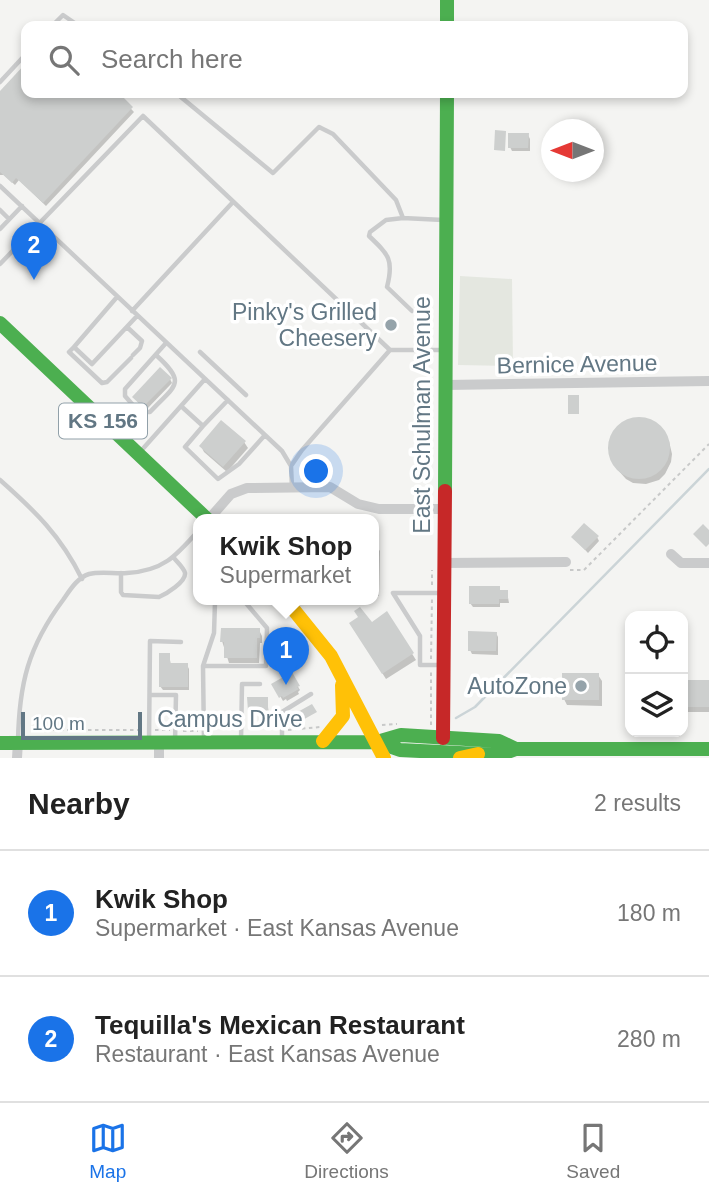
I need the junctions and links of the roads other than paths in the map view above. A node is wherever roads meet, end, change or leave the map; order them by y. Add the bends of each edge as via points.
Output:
1 (447, 0) edge
2 (57, 21) edge
3 (72, 21) edge
4 (447, 21) edge
5 (21, 59) edge
6 (0, 82) edge
7 (182, 98) edge
8 (447, 98) edge
9 (0, 186) edge
10 (233, 202) junction
11 (22, 206) junction
12 (0, 210) edge
13 (403, 218) junction
14 (9, 219) junction
15 (446, 220) junction
16 (39, 224) junction
17 (0, 229) edge
18 (0, 264) edge
19 (117, 297) junction
20 (132, 311) junction
21 (412, 311) dead end
22 (137, 316) junction
23 (0, 323) edge
24 (127, 327) junction
25 (166, 343) junction
26 (74, 347) junction
27 (446, 349) junction
28 (390, 350) junction
29 (200, 352) dead end
30 (156, 355) junction
31 (205, 379) junction
32 (709, 381) edge
33 (446, 385) junction
34 (246, 395) dead end
35 (228, 400) junction
36 (181, 406) junction
37 (203, 426) junction
38 (265, 435) junction
39 (138, 454) junction
40 (291, 466) junction
41 (0, 480) edge
42 (292, 488) junction
43 (444, 509) junction
44 (203, 514) edge
45 (213, 514) edge
46 (193, 537) edge
47 (671, 554) dead end
48 (174, 558) junction
49 (444, 563) junction
50 (709, 563) edge
51 (568, 566) road end
52 (121, 573) junction
53 (82, 579) junction
54 (443, 593) junction
55 (215, 605) edge
56 (248, 605) edge
57 (290, 605) edge
58 (181, 642) dead end
59 (203, 666) junction
60 (437, 670) junction
61 (340, 673) junction
62 (260, 684) dead end
63 (311, 694) dead end
64 (149, 695) junction
65 (204, 720) junction
66 (242, 720) junction
67 (325, 734) junction
68 (176, 736) junction
69 (204, 736) junction
70 (282, 736) junction
71 (443, 738) junction
72 (377, 741) junction
73 (241, 742) junction
74 (0, 743) edge
75 (18, 743) junction
76 (155, 746) edge
77 (516, 749) junction
78 (709, 749) edge
79 (478, 754) junction
80 (18, 758) edge
81 (384, 758) edge
82 (460, 758) edge

1 - 4 main road
2 - 3 lane via 63,15
5 - 6 lane
7 - 13 lane via 273,173 319,127 333,134 396,200
8 - 15 main road, East Schulman Avenue
9 - 11 lane
10 - 16 lane via 143,116
10 - 20 lane
10 - 28 lane
11 - 14 lane
11 - 16 lane
12 - 14 lane
13 - 15 lane
13 - 21 lane via 386,220 369,236 391,266 387,287
14 - 17 lane
15 - 27 main road, East Schulman Avenue
16 - 18 lane
16 - 19 lane
19 - 20 lane
19 - 26 lane
20 - 22 lane
22 - 24 lane
22 - 25 lane
23 - 39 main road, KS 156
24 - 26 lane via 92,364
24 - 26 lane via 142,341 140,348 107,382 102,383 69,352
25 - 30 lane
25 - 31 lane
27 - 28 lane
27 - 33 main road, East Schulman Avenue
28 - 40 lane
29 - 34 lane
30 - 30 lane via 125,389 125,396 139,412 150,412 174,386 173,371
31 - 35 lane
31 - 36 lane
32 - 33 street, Bernice Avenue
33 - 43 main road, East Schulman Avenue
35 - 37 lane
35 - 38 lane
36 - 37 lane
36 - 39 lane
37 - 38 lane via 185,447 218,479
38 - 40 lane
39 - 44 main road, KS 156
40 - 42 lane
41 - 53 lane via 47,524 69,552
42 - 43 street via 330,487 358,504 379,509
42 - 45 street via 247,488 231,494
43 - 49 main road, East Schulman Avenue
46 - 48 lane
47 - 50 street via 681,563
48 - 52 lane via 156,569
48 - 52 lane via 185,575 159,597 123,595
49 - 51 street
49 - 54 main road, East Schulman Avenue
52 - 53 lane
53 - 75 lane via 56,609 28,663 18,704
54 - 60 main road, East Schulman Avenue
54 - 60 lane via 393,593 420,636 420,665
55 - 59 lane via 214,633
56 - 59 lane via 267,628 266,666
57 - 61 main road
58 - 64 lane via 150,641
59 - 65 lane
60 - 71 main road, East Schulman Avenue
61 - 67 main road via 344,718
61 - 72 main road
62 - 66 lane via 242,684
63 - 70 lane via 282,712
64 - 68 lane via 176,695
64 - 76 lane
65 - 66 lane
65 - 69 lane
66 - 73 lane
67 - 70 main road, Campus Drive
67 - 72 main road, Campus Drive
68 - 69 main road, Campus Drive
68 - 76 main road, Campus Drive
69 - 73 main road, Campus Drive
70 - 73 main road, Campus Drive
71 - 72 main road, Campus Drive via 401,735
71 - 77 main road, Campus Drive via 499,741
72 - 79 main road, Campus Drive via 400,750
72 - 81 main road
74 - 75 main road, Campus Drive
75 - 76 main road, Campus Drive
75 - 80 street
77 - 78 main road, Campus Drive
77 - 79 main road, Campus Drive via 499,755
79 - 82 main road

